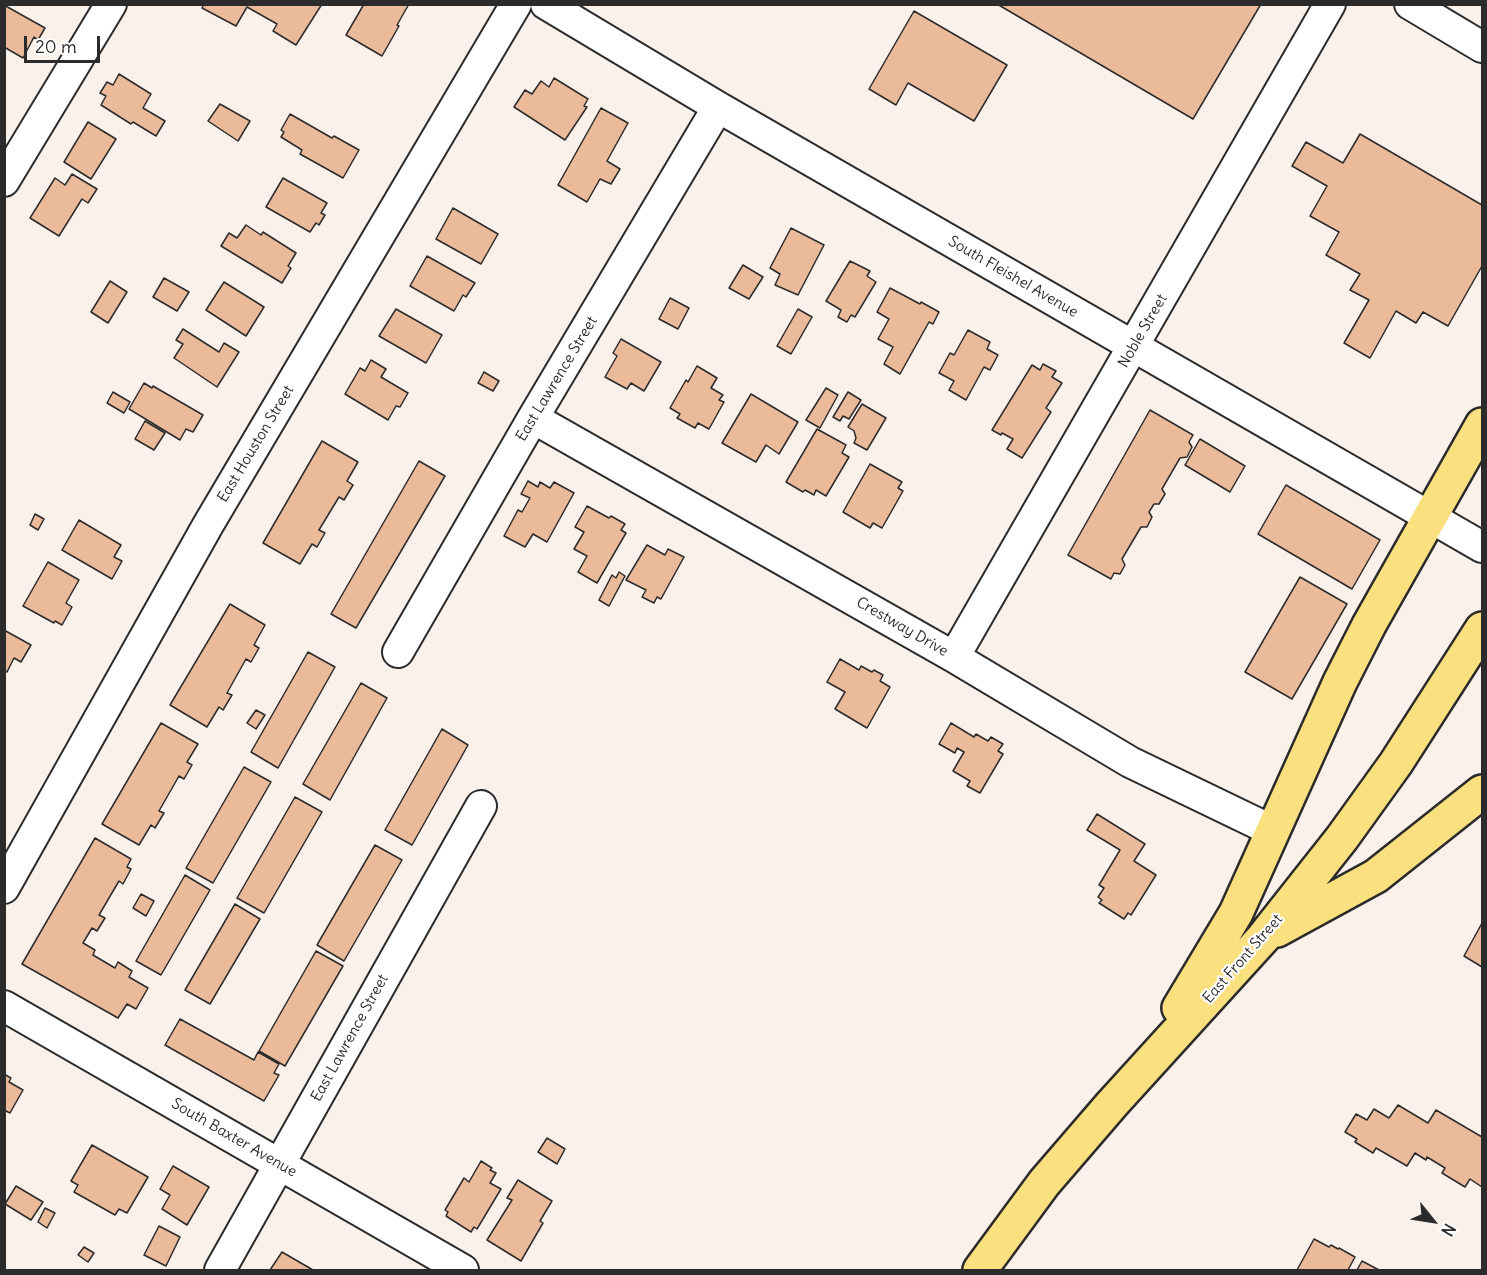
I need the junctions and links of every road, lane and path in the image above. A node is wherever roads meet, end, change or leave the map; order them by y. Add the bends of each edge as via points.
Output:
1 (111, 4) edge
2 (516, 4) edge
3 (546, 4) edge
4 (1330, 4) edge
5 (1410, 4) edge
6 (1482, 47) edge
7 (718, 107) junction
8 (4, 181) edge
9 (1134, 346) junction
10 (533, 418) junction
11 (1482, 425) edge
12 (1430, 516) junction
13 (1474, 541) edge
14 (1482, 629) edge
15 (398, 652) dead end
16 (954, 657) junction
17 (1482, 792) edge
18 (481, 806) dead end
19 (1273, 831) junction
20 (4, 888) edge
21 (1263, 938) junction
22 (4, 1006) edge
23 (1132, 1082) junction
24 (280, 1164) junction
25 (220, 1270) edge
26 (463, 1270) edge
27 (980, 1270) edge

1 - 8 street
2 - 20 street, East Houston Street via 208,525
3 - 7 street, South Fleishel Avenue
4 - 9 street, Noble Street
5 - 6 street
7 - 9 street, South Fleishel Avenue
7 - 10 street, East Lawrence Street
9 - 12 street, South Fleishel Avenue
9 - 16 street, Noble Street
10 - 15 street, East Lawrence Street
10 - 16 street, Crestway Drive
11 - 12 main road
12 - 13 street, South Fleishel Avenue
12 - 19 main road via 1340,682
14 - 21 main road, East Front Street via 1396,763
16 - 19 street, Crestway Drive via 1130,762
17 - 21 main road via 1376,876
18 - 24 street, East Lawrence Street
19 - 23 main road via 1230,922
21 - 23 main road, East Front Street
22 - 24 street, South Baxter Avenue
23 - 27 main road, East Front Street via 1044,1183
24 - 25 street, East Lawrence Street
24 - 26 street, South Baxter Avenue

